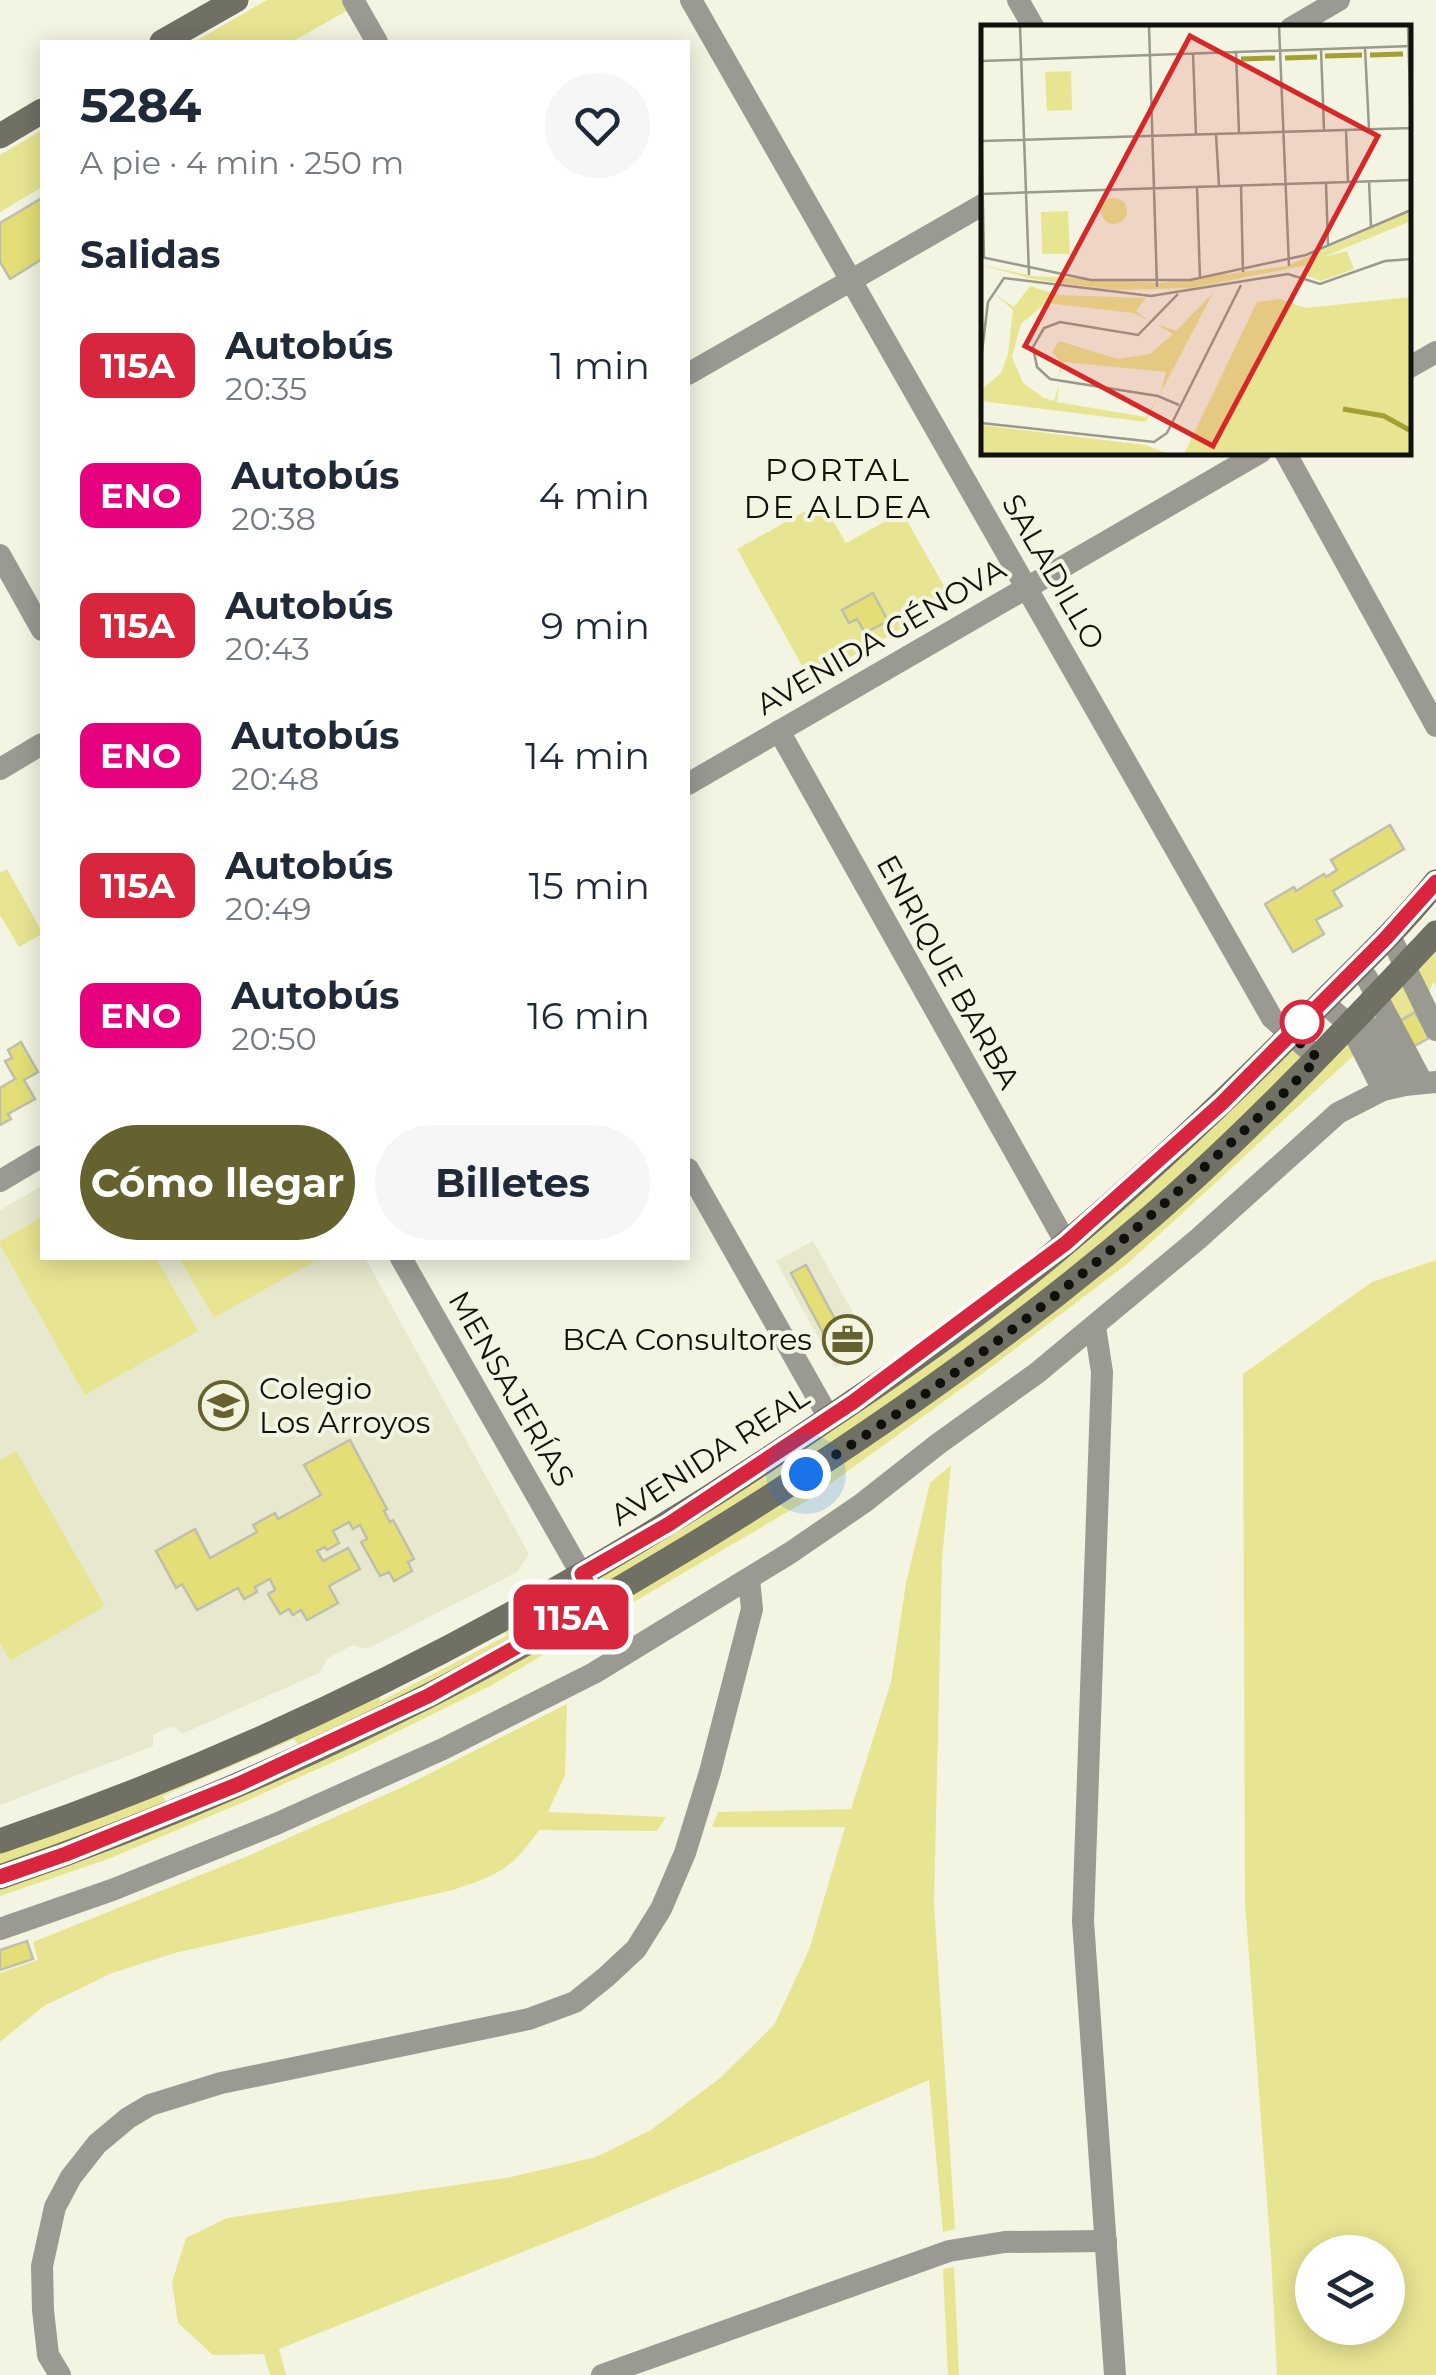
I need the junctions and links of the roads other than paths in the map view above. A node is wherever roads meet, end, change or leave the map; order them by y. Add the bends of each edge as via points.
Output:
1 (236, 0) edge
2 (353, 0) edge
3 (691, 0) edge
4 (1018, 0) edge
5 (1339, 0) edge
6 (1032, 25) edge
7 (1297, 25) edge
8 (166, 40) edge
9 (376, 40) edge
10 (40, 112) edge
11 (0, 136) edge
12 (981, 206) edge
13 (851, 280) junction
14 (1436, 352) edge
15 (1411, 366) edge
16 (690, 373) edge
17 (1256, 455) edge
18 (1288, 455) edge
19 (0, 555) edge
20 (1027, 587) junction
21 (40, 626) edge
22 (1436, 726) edge
23 (778, 731) junction
24 (40, 745) edge
25 (0, 769) edge
26 (690, 783) edge
27 (1436, 882) edge
28 (1436, 932) edge
29 (1386, 938) junction
30 (1405, 966) junction
31 (1356, 968) junction
32 (1376, 995) junction
33 (1323, 1002) junction
34 (1350, 1025) junction
35 (1436, 1030) edge
36 (1290, 1035) junction
37 (1318, 1058) junction
38 (1412, 1085) edge
39 (40, 1157) edge
40 (690, 1173) edge
41 (0, 1181) edge
42 (1066, 1243) junction
43 (403, 1260) edge
44 (1095, 1327) junction
45 (830, 1418) junction
46 (582, 1574) junction
47 (749, 1579) junction
48 (598, 1602) junction
49 (0, 1841) edge
50 (0, 1877) edge
51 (0, 1930) edge
52 (1106, 2241) junction
53 (60, 2375) edge
54 (602, 2375) edge
55 (1115, 2375) edge

1 - 8 main road
2 - 9 street
3 - 13 street, SALADILLO
4 - 6 street
5 - 7 street
10 - 11 main road
12 - 13 street
13 - 16 street
13 - 20 street, SALADILLO
14 - 15 street
17 - 20 street, AVENIDA GÉNOVA
18 - 22 street
19 - 21 street
20 - 23 street, AVENIDA GÉNOVA
20 - 36 street, SALADILLO via 1272,1018
23 - 26 street, AVENIDA GÉNOVA
23 - 42 street, ENRIQUE BARBA
24 - 25 street
27 - 29 main road, AVENIDA REAL
28 - 30 main road
29 - 30 street
29 - 31 main road, AVENIDA REAL
30 - 32 main road
30 - 35 street
31 - 32 street
31 - 33 main road, AVENIDA REAL
32 - 34 main road
32 - 38 street
33 - 34 street
33 - 36 main road, AVENIDA REAL
34 - 37 main road
34 - 38 street via 1377,1032
36 - 37 street, SALADILLO
36 - 42 main road, AVENIDA REAL
37 - 48 main road via 1154,1214 998,1341 832,1458
38 - 44 street via 1338,1112
39 - 41 street
40 - 45 street
42 - 45 main road, AVENIDA REAL
43 - 46 street, MENSAJERÍAS
44 - 47 street
44 - 52 street via 1102,1372 1084,1921
45 - 46 main road, AVENIDA REAL
46 - 48 street, MENSAJERÍAS
46 - 49 main road, AVENIDA REAL via 268,1735
47 - 51 street via 594,1673 443,1749 276,1824
47 - 53 street via 752,1609 706,1788 668,1895 636,1949 576,2002 529,2018 221,2082 150,2104 128,2118 96,2144 55,2207 42,2266 42,2310 48,2355
48 - 50 main road via 428,1696 204,1800
52 - 54 street via 949,2250
52 - 55 street

